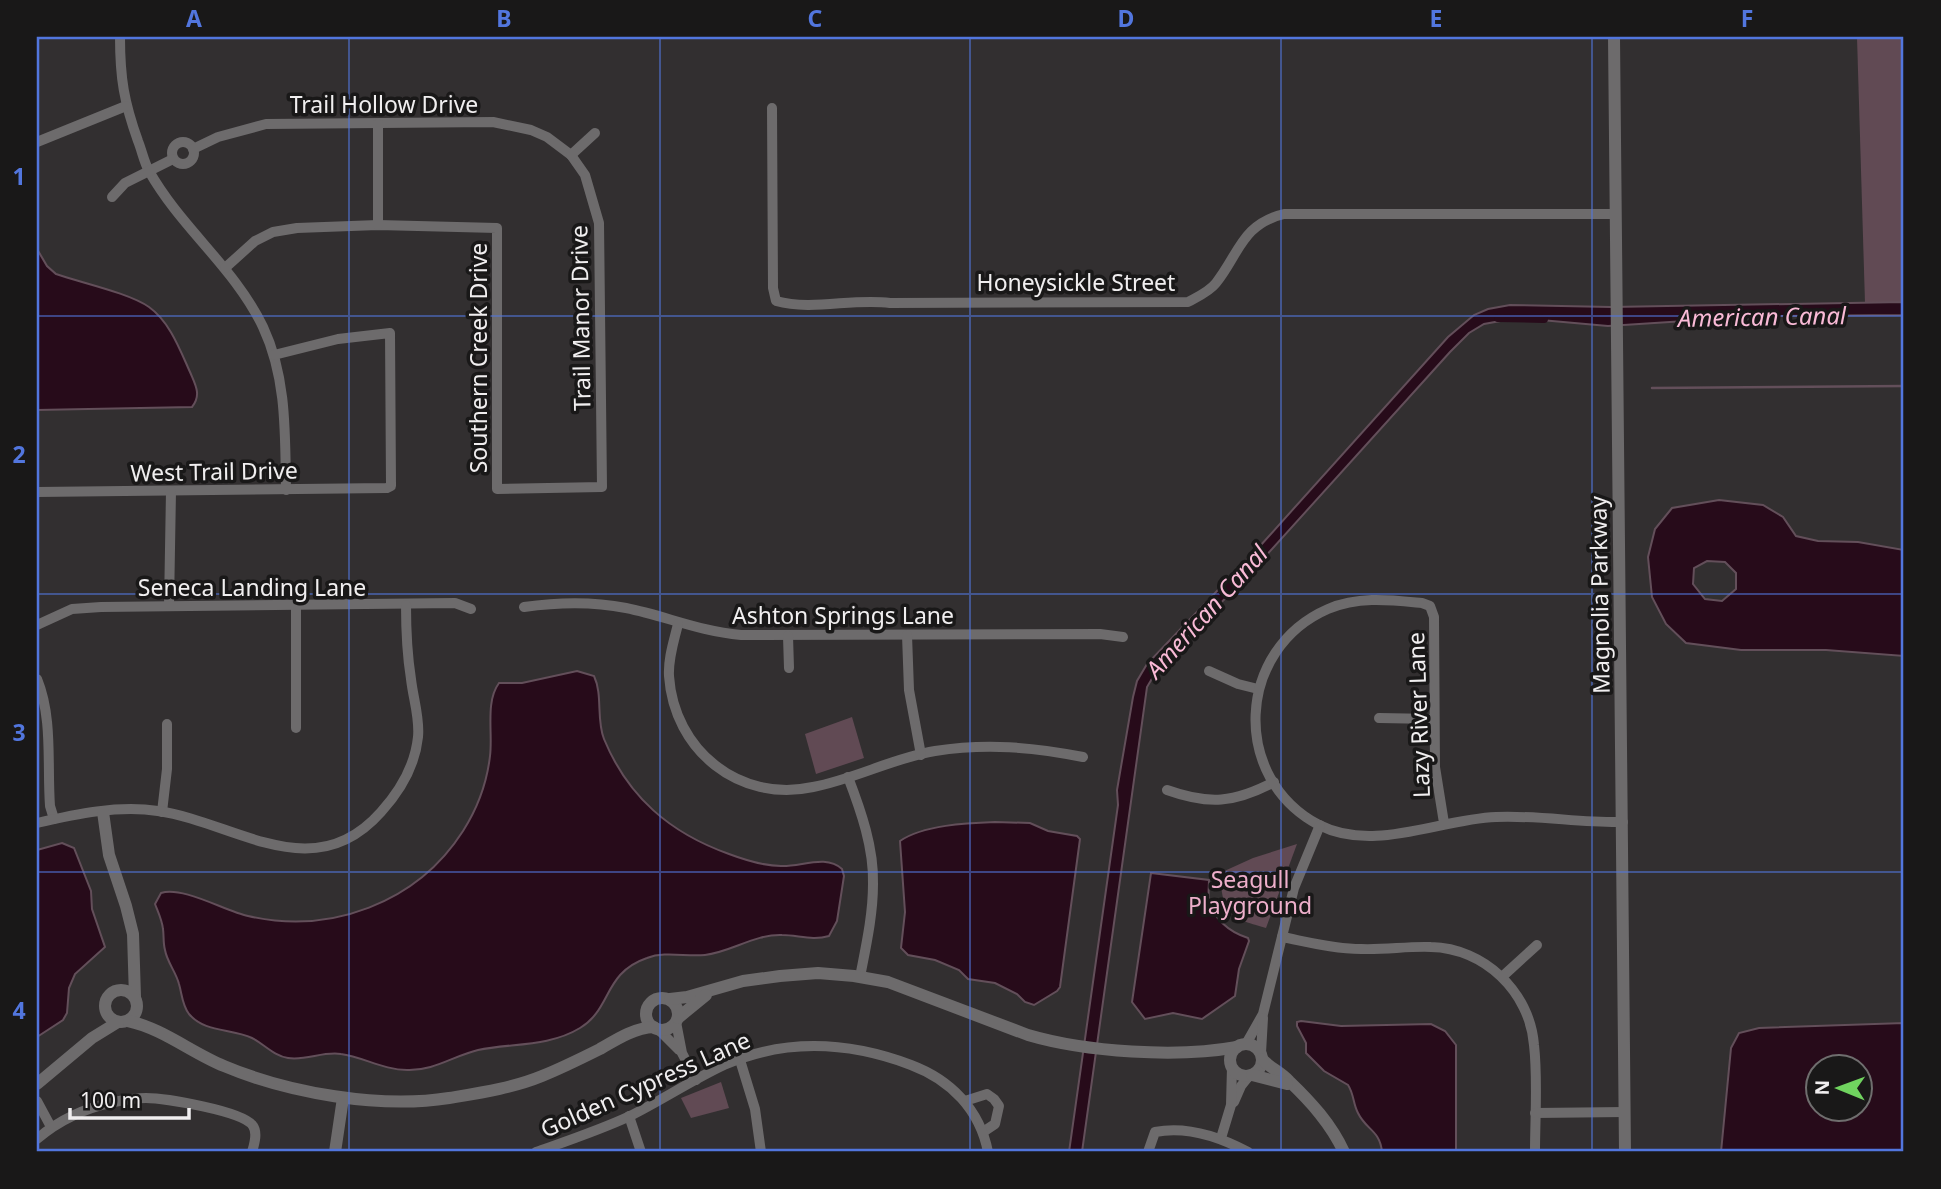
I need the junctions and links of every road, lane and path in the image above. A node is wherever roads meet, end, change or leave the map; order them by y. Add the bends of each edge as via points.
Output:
1 (120, 37) edge
2 (1614, 37) edge
3 (126, 106) junction
4 (772, 108) dead end
5 (378, 124) junction
6 (595, 133) dead end
7 (37, 142) edge
8 (193, 149) junction
9 (571, 155) junction
10 (173, 159) junction
11 (149, 170) junction
12 (112, 197) dead end
13 (1614, 214) junction
14 (378, 225) junction
15 (225, 268) junction
16 (274, 355) junction
17 (498, 489) joint
18 (286, 490) junction
19 (170, 491) junction
20 (37, 492) edge
21 (296, 605) junction
22 (406, 605) junction
23 (169, 606) junction
24 (524, 607) dead end
25 (471, 609) dead end
26 (678, 624) junction
27 (37, 625) edge
28 (907, 635) junction
29 (788, 636) junction
30 (1123, 637) dead end
31 (789, 668) dead end
32 (1209, 671) dead end
33 (37, 679) edge
34 (1258, 689) junction
35 (1379, 718) dead end
36 (1434, 719) junction
37 (167, 724) dead end
38 (296, 728) dead end
39 (921, 755) junction
40 (1083, 757) dead end
41 (848, 778) junction
42 (1274, 782) junction
43 (1167, 790) dead end
44 (103, 812) junction
45 (162, 812) junction
46 (54, 819) junction
47 (1623, 822) junction
48 (37, 823) edge
49 (1444, 823) junction
50 (1320, 825) junction
51 (1282, 937) junction
52 (1537, 945) dead end
53 (134, 959) junction
54 (1503, 976) junction
55 (860, 977) junction
56 (117, 989) junction
57 (715, 989) junction
58 (670, 999) junction
59 (137, 1002) junction
60 (647, 1009) junction
61 (106, 1010) junction
62 (1263, 1014) junction
63 (677, 1020) junction
64 (123, 1021) junction
65 (656, 1028) junction
66 (160, 1034) junction
67 (620, 1037) junction
68 (92, 1038) junction
69 (1241, 1045) junction
70 (1212, 1052) junction
71 (682, 1053) junction
72 (1262, 1056) junction
73 (740, 1060) junction
74 (1231, 1065) junction
75 (1251, 1075) junction
76 (696, 1080) junction
77 (37, 1084) edge
78 (1294, 1087) junction
79 (343, 1098) junction
80 (37, 1101) edge
81 (965, 1101) junction
82 (1231, 1105) junction
83 (1535, 1112) junction
84 (1625, 1112) junction
85 (629, 1116) junction
86 (51, 1127) junction
87 (983, 1132) junction
88 (1222, 1138) junction
89 (37, 1139) edge
90 (252, 1152) edge
91 (335, 1152) edge
92 (536, 1152) edge
93 (641, 1152) edge
94 (761, 1152) edge
95 (988, 1152) edge
96 (1148, 1152) edge
97 (1248, 1152) edge
98 (1344, 1152) edge
99 (1535, 1152) edge
100 (1625, 1152) edge

1 - 3 street
2 - 13 street, Magnolia Parkway
3 - 7 street
3 - 11 street
4 - 13 street, Honeysickle Street via 773,288 776,301 794,306 870,301 1188,302 1214,285 1250,230 1284,214
5 - 8 street, Trail Hollow Drive via 266,124
5 - 9 street, Trail Hollow Drive via 493,122 547,138
5 - 14 street
6 - 9 street
8 - 10 street, Trail Hollow Drive via 189,162 179,164
8 - 10 street, Trail Hollow Drive via 185,142 178,143
9 - 17 street, Trail Manor Drive via 586,175 599,223 602,487
10 - 11 street, Trail Hollow Drive
11 - 12 street, Trail Hollow Drive via 125,183
11 - 15 street
13 - 47 street, Magnolia Parkway
14 - 15 street via 274,232 255,241
14 - 17 street, Southern Creek Drive via 497,228
15 - 16 street via 251,306
16 - 18 street via 285,418
16 - 18 street, West Trail Drive via 338,339 390,333 391,486
18 - 19 street, West Trail Drive
19 - 20 street, West Trail Drive
19 - 23 street
21 - 22 street, Seneca Landing Lane
21 - 23 street, Seneca Landing Lane
21 - 38 street
22 - 25 street, Seneca Landing Lane via 455,603
22 - 45 street via 418,736 407,775 377,817 353,837 299,849 269,845
23 - 27 street, Seneca Landing Lane via 72,609
24 - 26 street, Ashton Springs Lane via 599,604
26 - 29 street, Ashton Springs Lane via 713,633
26 - 41 street via 669,674 672,698 691,741 713,765 734,779 790,790
28 - 29 street, Ashton Springs Lane
28 - 30 street, Ashton Springs Lane
28 - 39 street via 909,690
29 - 31 street
32 - 34 street
33 - 46 street via 47,719
34 - 36 street, Lazy River Lane via 1280,645 1295,629 1328,609 1362,600 1422,603 1430,606 1434,617
34 - 42 street via 1256,729 1261,755
35 - 36 street
36 - 49 street, Lazy River Lane via 1435,767
37 - 45 street
39 - 40 street via 1000,745
39 - 41 street
41 - 55 street via 866,834 873,882
42 - 43 street via 1251,794 1216,800
42 - 50 street via 1300,812
44 - 45 street
44 - 46 street
44 - 53 street via 109,855 130,918
46 - 48 street
47 - 49 street via 1516,816
47 - 84 street, Magnolia Parkway
49 - 50 street via 1382,836
50 - 51 street via 1294,888
51 - 54 street via 1360,950 1452,950 1483,961
51 - 62 street
52 - 54 street
53 - 56 street
53 - 59 street
54 - 83 street via 1524,1007 1534,1042
55 - 57 street via 818,972
55 - 70 street via 888,982 1028,1035 1070,1044
56 - 59 street via 128,990
56 - 61 street via 109,995
57 - 58 street
57 - 63 street
58 - 60 street via 659,998
58 - 63 street via 677,1008
59 - 64 street via 135,1015
59 - 66 street
60 - 65 street via 647,1019
60 - 67 street
61 - 64 street via 110,1018
61 - 68 street
62 - 69 street
62 - 72 street
63 - 65 street via 668,1028
63 - 71 street
64 - 66 street
64 - 68 street
65 - 67 street via 643,1027
65 - 71 street
66 - 79 street via 224,1067
67 - 79 street via 541,1077 502,1088 446,1098
68 - 77 street
69 - 70 street
69 - 72 street via 1255,1046
69 - 74 street via 1231,1054
70 - 74 street
71 - 76 street
72 - 75 street via 1258,1070
72 - 78 street
73 - 76 street, Golden Cypress Lane
73 - 81 street, Golden Cypress Lane via 799,1046 865,1050 942,1079
73 - 94 street via 755,1109
74 - 75 street via 1239,1074
74 - 82 street
75 - 78 street
75 - 82 street
76 - 85 street, Golden Cypress Lane
78 - 98 street via 1319,1112
79 - 91 street
80 - 86 street
81 - 87 street, Golden Cypress Lane
81 - 87 street via 987,1094 999,1106 995,1124
82 - 88 street
83 - 84 street
83 - 99 street
84 - 100 street, Magnolia Parkway
85 - 92 street, Golden Cypress Lane
85 - 93 street
86 - 89 street
86 - 90 street via 113,1102 144,1098 191,1103 253,1125
87 - 95 street, Golden Cypress Lane
88 - 96 street via 1175,1130 1155,1132
88 - 97 street

